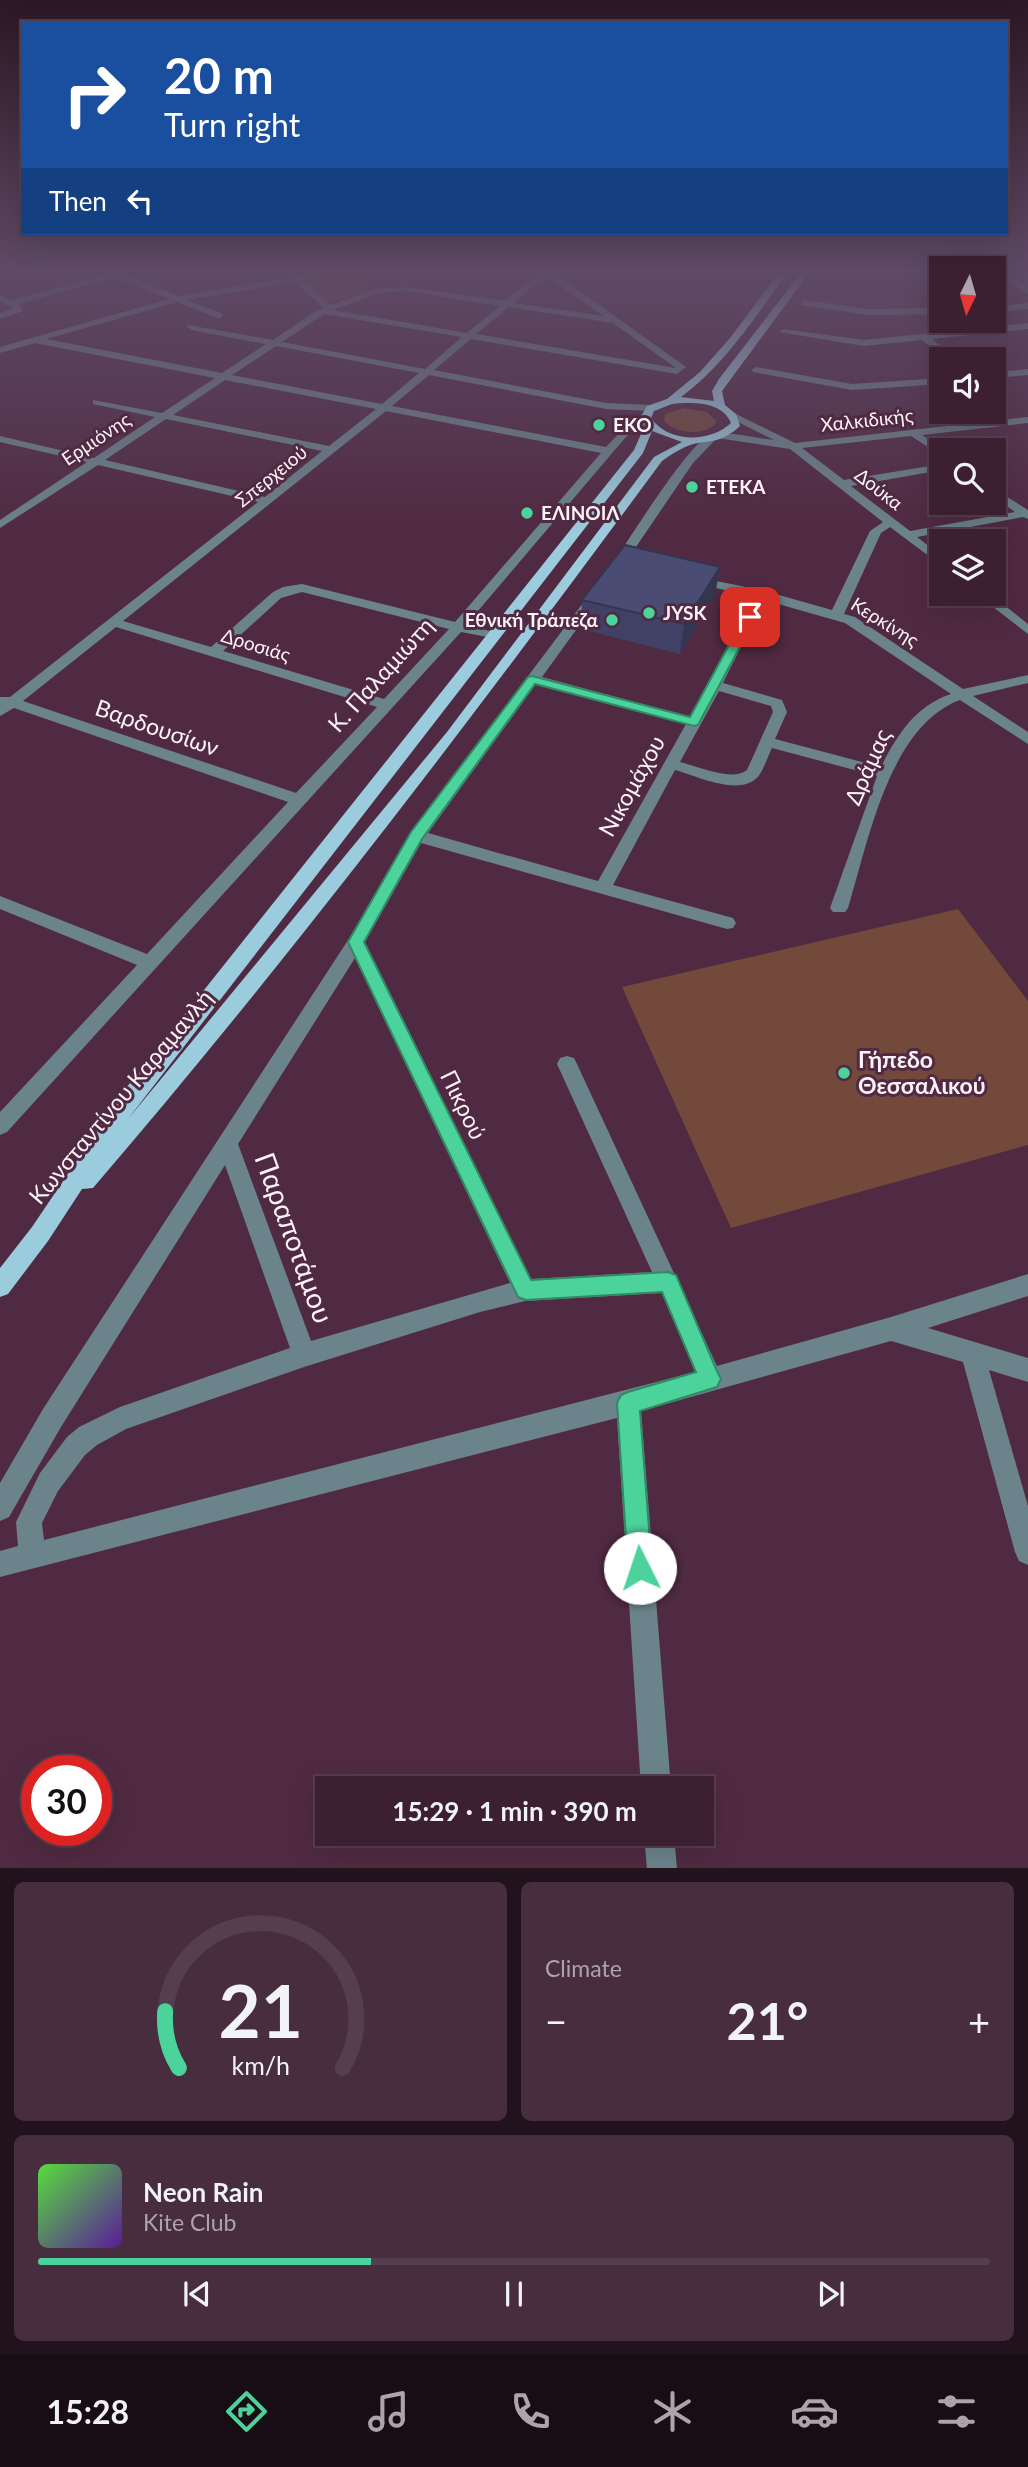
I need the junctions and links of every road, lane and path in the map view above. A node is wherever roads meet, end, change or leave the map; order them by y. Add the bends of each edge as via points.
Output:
1 (115, 356) edge
2 (255, 356) edge
3 (341, 356) edge
4 (446, 356) edge
5 (601, 356) edge
6 (663, 356) edge
7 (718, 356) edge
8 (741, 356) edge
9 (756, 370) dead end
10 (1028, 372) edge
11 (426, 373) junction
12 (1006, 374) edge
13 (223, 378) junction
14 (929, 382) edge
15 (670, 401) junction
16 (96, 402) dead end
17 (606, 406) junction
18 (720, 406) junction
19 (385, 407) junction
20 (652, 408) junction
21 (163, 416) junction
22 (734, 416) junction
23 (1022, 421) edge
24 (647, 423) junction
25 (1028, 429) edge
26 (913, 433) junction
27 (709, 438) junction
28 (0, 439) edge
29 (929, 444) edge
30 (793, 446) junction
31 (331, 450) junction
32 (608, 451) junction
33 (97, 460) junction
34 (929, 469) edge
35 (842, 484) junction
36 (1006, 500) edge
37 (269, 501) junction
38 (1027, 515) edge
39 (891, 522) junction
40 (0, 525) edge
41 (907, 535) junction
42 (929, 552) edge
43 (685, 576) edge
44 (761, 594) junction
45 (998, 606) edge
46 (837, 614) junction
47 (114, 622) junction
48 (458, 627) junction
49 (1028, 630) edge
50 (493, 636) junction
51 (214, 652) junction
52 (1028, 679) edge
53 (532, 680) junction
54 (715, 685) junction
55 (961, 695) junction
56 (4, 705) edge
57 (387, 705) junction
58 (694, 722) junction
59 (1028, 739) edge
60 (767, 743) junction
61 (670, 764) junction
62 (885, 773) junction
63 (300, 800) junction
64 (417, 836) junction
65 (602, 889) junction
66 (0, 902) edge
67 (839, 908) dead end
68 (726, 923) dead end
69 (356, 942) junction
70 (151, 963) junction
71 (567, 1064) dead end
72 (0, 1126) edge
73 (228, 1142) junction
74 (40, 1234) junction
75 (668, 1282) junction
76 (1028, 1285) edge
77 (0, 1286) edge
78 (526, 1290) junction
79 (891, 1329) junction
80 (304, 1355) junction
81 (973, 1355) junction
82 (1028, 1370) edge
83 (710, 1379) junction
84 (628, 1403) junction
85 (0, 1508) edge
86 (1028, 1552) edge
87 (32, 1556) junction
88 (0, 1564) edge
89 (655, 1776) edge
90 (660, 1846) edge
91 (662, 1868) edge

1 - 13 street
2 - 13 street, Ερμιόνης
3 - 11 street
4 - 11 street, Σπερχειού
5 - 6 street via 679,369
7 - 15 main road via 685,392
8 - 18 main road via 717,391
9 - 14 street via 852,387
10 - 12 street
11 - 17 street
11 - 19 street, Σπερχειού
13 - 19 street
13 - 21 street, Ερμιόνης
15 - 18 main road
15 - 20 main road
16 - 21 street
17 - 20 street
17 - 24 street
18 - 22 main road
19 - 31 street, Σπερχειού
19 - 32 street
20 - 24 main road, Κωνσταντίνου Καραμανλή
21 - 31 street
21 - 33 street, Ερμιόνης
22 - 27 main road, Κωνσταντίνου Καραμανλή via 734,427
22 - 30 street, Δούκα
23 - 25 street
23 - 26 street, Χαλκιδικής
24 - 27 main road via 671,437
24 - 32 street, Κ. Παλαμιώτη via 627,430
24 - 50 main road, Κωνσταντίνου Καραμανλή via 639,451
26 - 29 street
26 - 30 street, Χαλκιδικής
27 - 30 street, Δούκα
27 - 53 street, Κωνσταντίνου Καραμανλή via 684,468 627,563
27 - 74 main road, Κωνσταντίνου Καραμανλή via 673,449 658,459 452,735 154,1103
28 - 33 street
30 - 35 street, Δούκα
31 - 37 street, Σπερχειού
32 - 48 street, Κ. Παλαμιώτη
33 - 37 street
33 - 40 street, Ερμιόνης
34 - 35 street
35 - 39 street, Δούκα
36 - 38 street
37 - 47 street, Σπερχειού
38 - 41 street
39 - 41 street, Δούκα
39 - 46 street via 876,531
41 - 42 street, Δούκα
43 - 44 street, Κερκίνης
44 - 46 street, Κερκίνης
44 - 54 street, Νικομάχου
45 - 49 street
46 - 55 street, Κερκίνης
47 - 51 street, Δροσιάς
47 - 56 street, Σπερχειού
48 - 50 street
48 - 51 street via 302,588 277,595
48 - 57 street, Κ. Παλαμιώτη
50 - 74 main road, Κωνσταντίνου Καραμανλή via 133,1094
51 - 57 street, Δροσιάς
52 - 55 street, Δράμας
53 - 58 street
53 - 64 street, Κωνσταντίνου Καραμανλή
54 - 58 street, Νικομάχου
54 - 60 street via 777,703 780,712
55 - 59 street, Κερκίνης
55 - 62 street, Δράμας via 926,711 902,737
56 - 63 street, Βαρδουσίων
57 - 63 street, Κ. Παλαμιώτη
58 - 61 street, Νικομάχου
60 - 61 street via 753,774 744,780
60 - 62 street
61 - 65 street, Νικομάχου
62 - 67 street, Δράμας
63 - 70 street, Κ. Παλαμιώτη
64 - 65 street
64 - 69 street, Κωνσταντίνου Καραμανλή
65 - 68 street
66 - 70 street
69 - 73 street, Κωνσταντίνου Καραμανλή
69 - 78 street, Πικρού
70 - 72 street, Κ. Παλαμιώτη
71 - 75 street
73 - 80 street, Παραποτάμου
73 - 85 street, Κωνσταντίνου Καραμανλή
74 - 77 main road
75 - 78 street
75 - 83 street
76 - 79 street
78 - 80 street
79 - 81 street
79 - 83 street
80 - 87 street via 120,1419 88,1436 67,1456 29,1521
81 - 82 street
81 - 86 street
83 - 84 street
84 - 87 street
84 - 89 street
87 - 88 street
90 - 91 street

